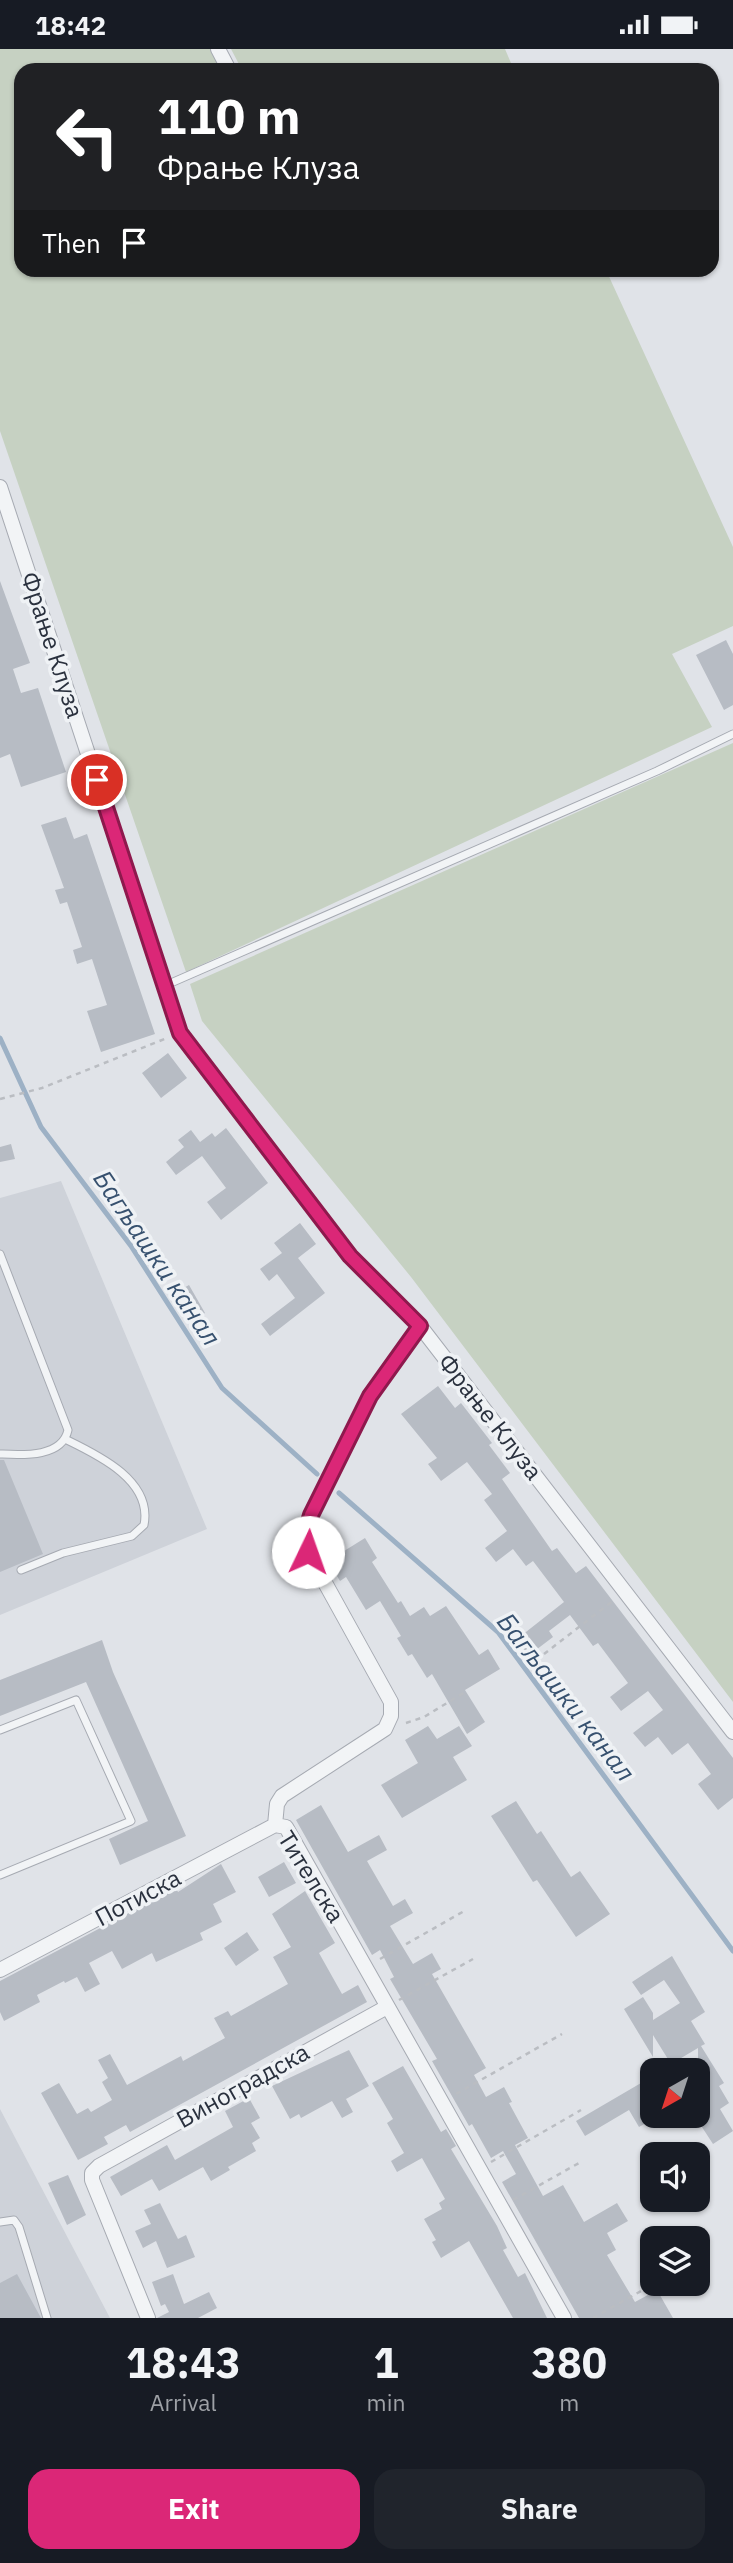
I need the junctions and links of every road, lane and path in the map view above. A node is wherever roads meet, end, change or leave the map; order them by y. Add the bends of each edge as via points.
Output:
1 (0, 487) edge
2 (733, 734) edge
3 (164, 986) junction
4 (180, 1033) junction
5 (0, 1099) edge
6 (0, 1254) edge
7 (420, 1326) junction
8 (65, 1439) junction
9 (0, 1454) edge
10 (22, 1570) dead end
11 (625, 1591) junction
12 (544, 1654) dead end
13 (465, 1692) dead end
14 (385, 1729) junction
15 (0, 1730) edge
16 (733, 1732) edge
17 (275, 1825) junction
18 (0, 1875) edge
19 (466, 1910) dead end
20 (473, 1959) dead end
21 (365, 1968) junction
22 (0, 1970) edge
23 (387, 2007) junction
24 (562, 2034) dead end
25 (441, 2102) junction
26 (581, 2110) dead end
27 (579, 2163) dead end
28 (479, 2169) junction
29 (501, 2207) junction
30 (0, 2222) edge
31 (640, 2292) edge
32 (47, 2318) edge
33 (148, 2318) edge
34 (564, 2318) edge
35 (593, 2318) edge

1 - 3 street, Фрање Клуза
2 - 3 lane
3 - 4 street, Фрање Клуза
4 - 5 path via 42,1088
4 - 7 street, Фрање Клуза via 350,1256
6 - 8 lane via 68,1430
7 - 11 street, Фрање Клуза
7 - 14 street via 370,1396 305,1535 308,1552 391,1702
8 - 9 lane via 38,1453
8 - 10 lane via 122,1472 141,1502 144,1525 132,1536 63,1553
11 - 12 path
11 - 16 street, Фрање Клуза
13 - 14 path via 424,1717
14 - 17 street, Тителска via 282,1796
15 - 18 lane via 76,1700 131,1821
17 - 21 street, Тителска via 286,1827
17 - 22 street, Потиска
19 - 21 path
20 - 23 path
21 - 23 street, Тителска
23 - 25 street, Тителска
23 - 33 street, Виноградска via 92,2173
24 - 25 path
25 - 28 street, Тителска
26 - 28 path
27 - 29 path
28 - 29 street, Тителска
29 - 34 street, Тителска
30 - 32 lane via 14,2220 19,2227
31 - 35 path

